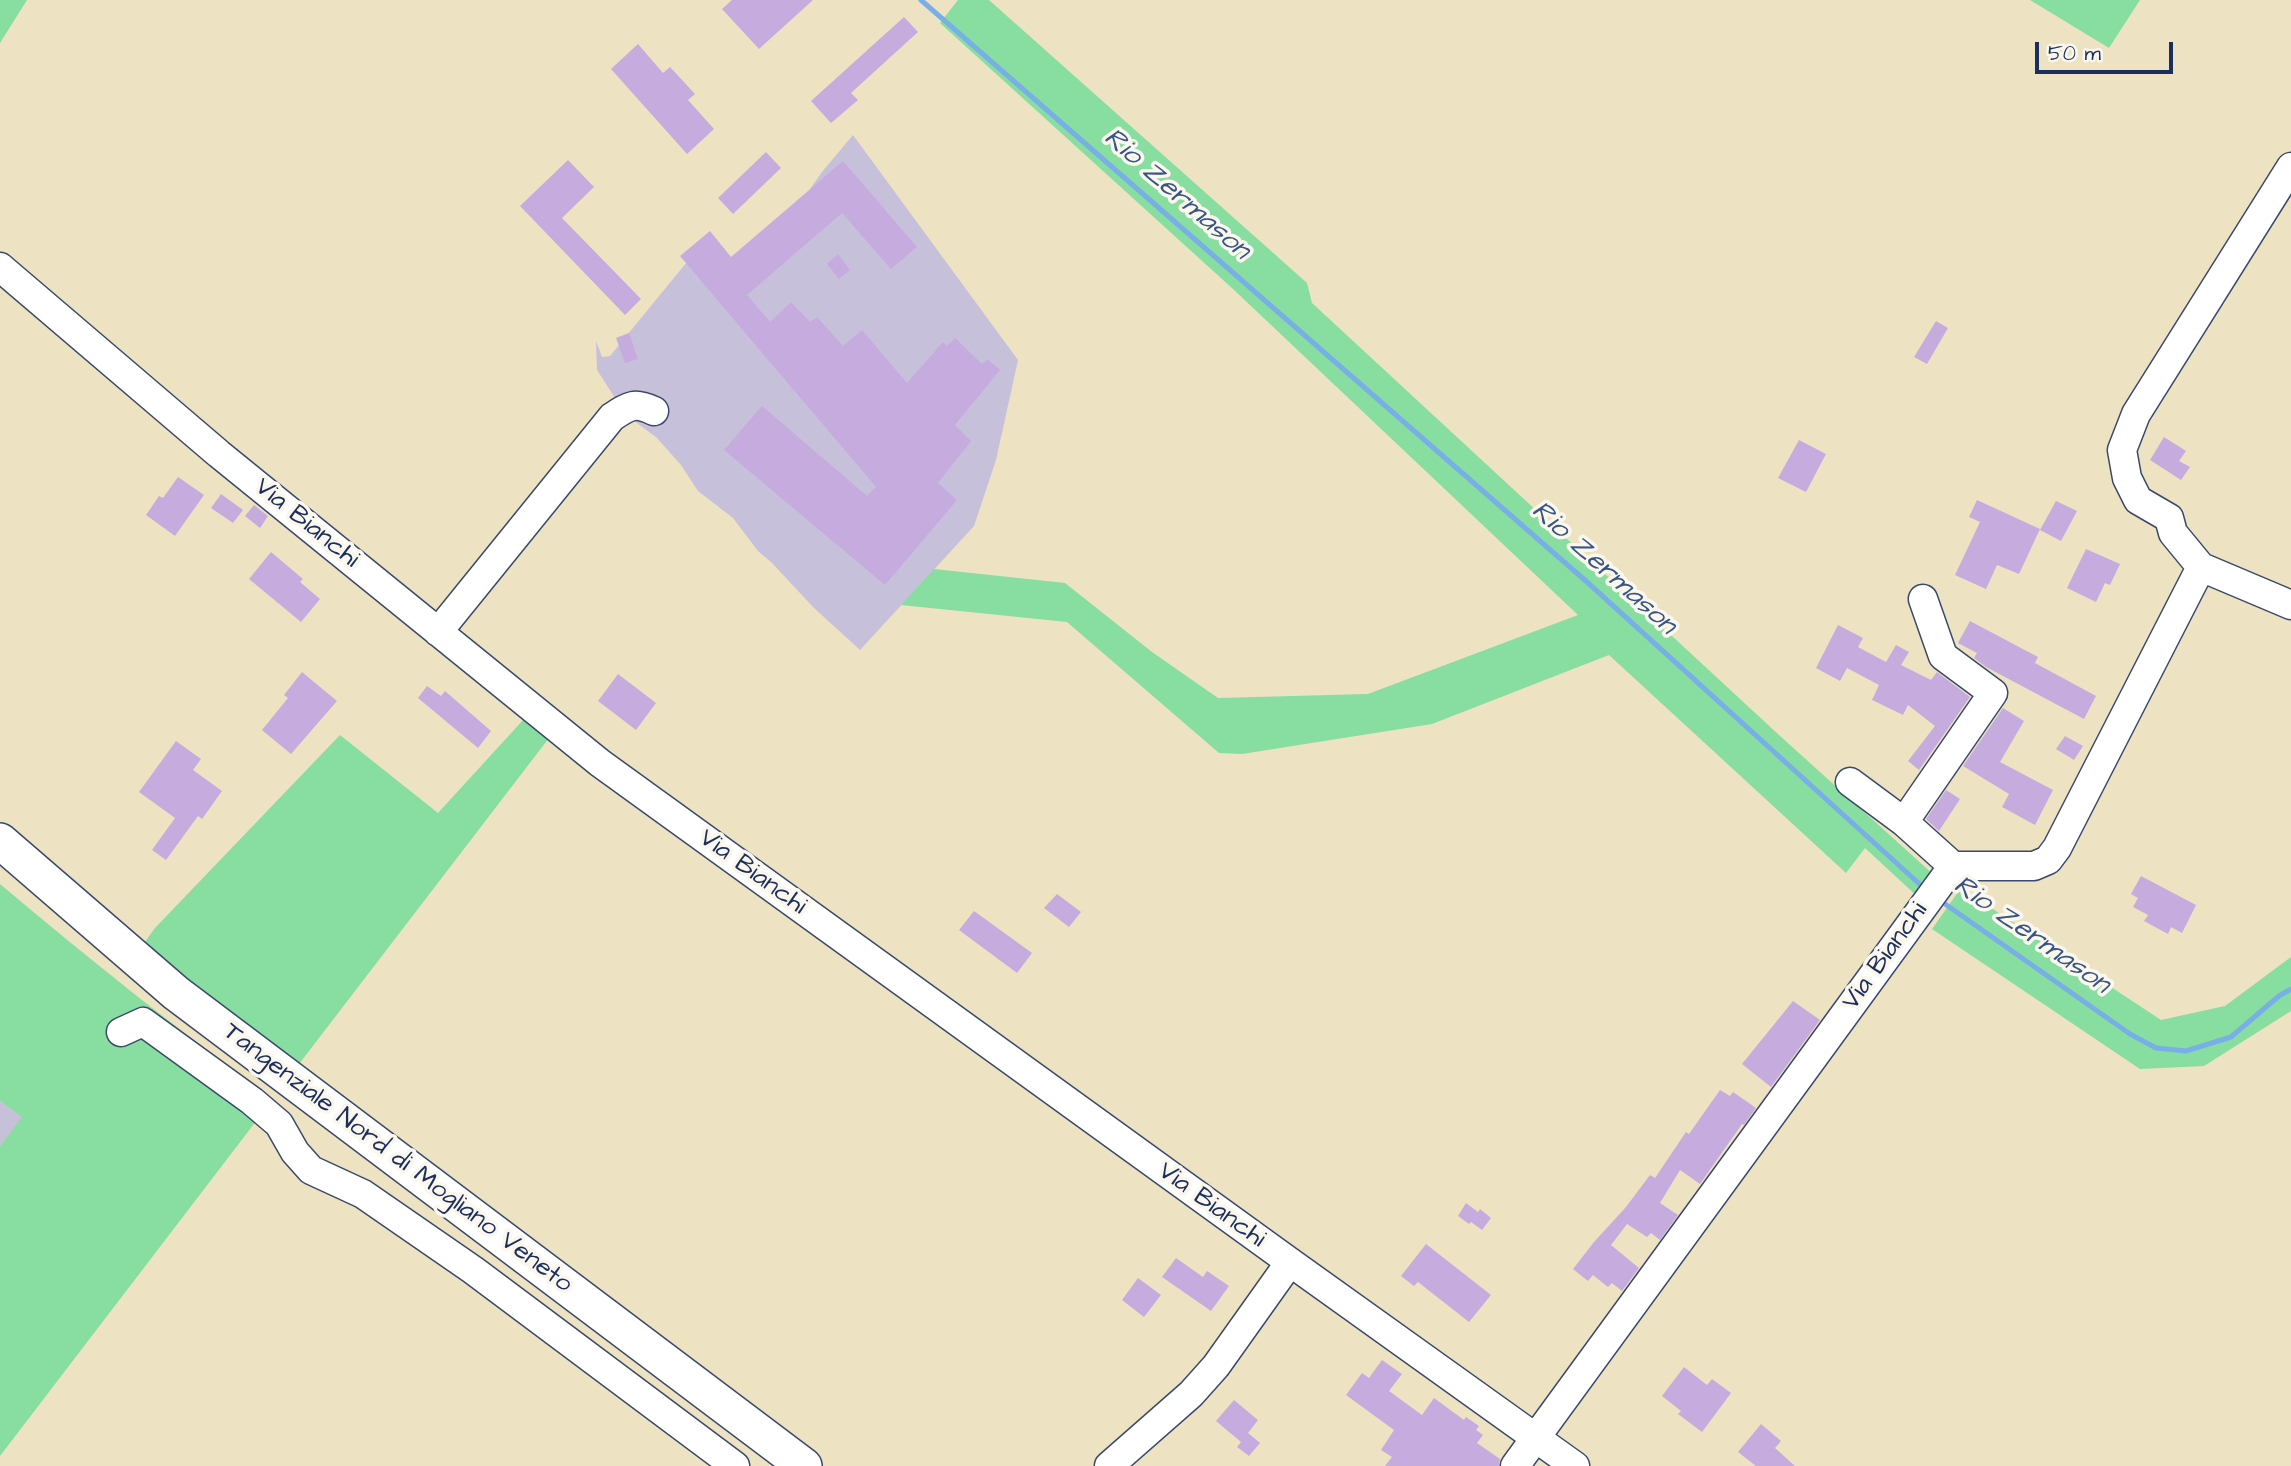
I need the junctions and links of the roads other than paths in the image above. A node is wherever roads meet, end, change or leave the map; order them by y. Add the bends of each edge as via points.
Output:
1 (2291, 167) edge
2 (0, 267) edge
3 (654, 411) dead end
4 (2202, 566) junction
5 (1923, 599) dead end
6 (2291, 605) edge
7 (438, 632) junction
8 (1850, 782) dead end
9 (1904, 822) junction
10 (0, 841) edge
11 (1948, 872) junction
12 (121, 1032) dead end
13 (1290, 1262) junction
14 (1535, 1439) junction
15 (735, 1466) edge
16 (804, 1466) edge
17 (1109, 1466) edge
18 (1515, 1466) edge
19 (1575, 1466) edge

1 - 4 street via 2136,414 2122,450 2127,478 2138,500 2169,517 2173,533
2 - 7 street, Via Bianchi
3 - 7 street via 640,404 612,417
4 - 6 street
4 - 11 street via 2048,860 2034,866
5 - 9 street via 1943,656 1993,693
7 - 13 street, Via Bianchi via 600,763
8 - 9 street
9 - 11 street
10 - 16 main road, Tangenziale Nord di Mogliano Veneto via 176,993
11 - 14 street, Via Bianchi
12 - 15 street via 143,1022 279,1124 311,1170 363,1194 429,1239
13 - 14 street, Via Bianchi
13 - 17 street via 1191,1394
14 - 18 street, Via Bianchi
14 - 19 street, Via Bianchi

